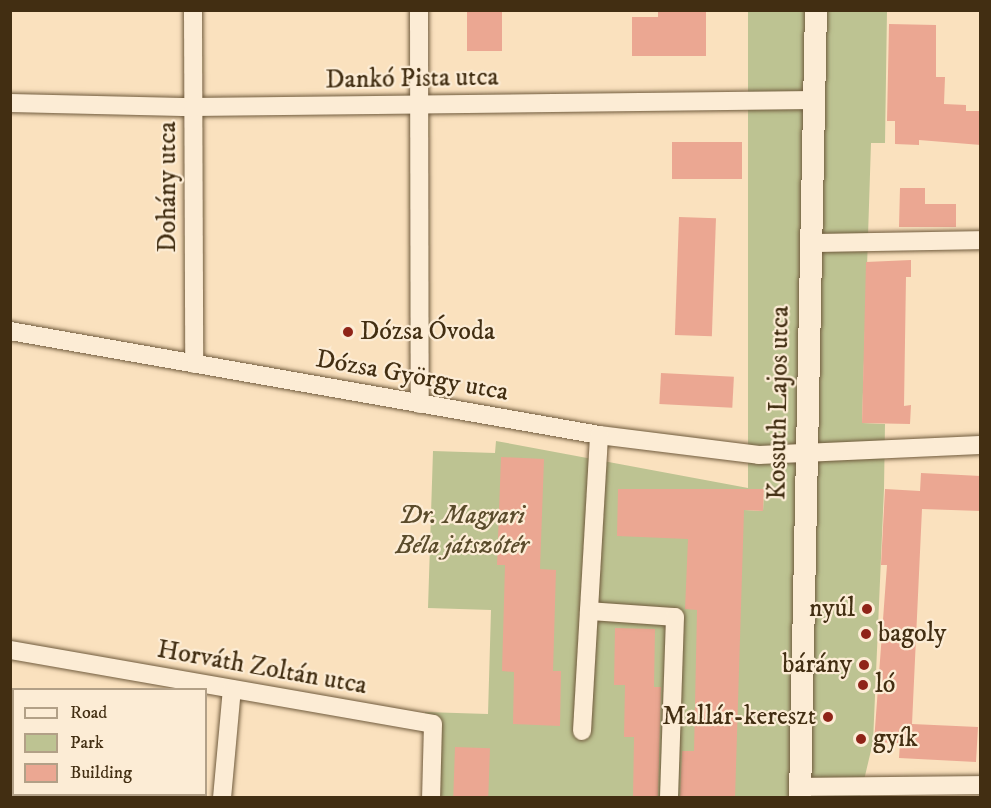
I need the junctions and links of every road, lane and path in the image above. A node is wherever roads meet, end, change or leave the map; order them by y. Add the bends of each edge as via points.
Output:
1 (193, 10) edge
2 (419, 10) edge
3 (816, 10) edge
4 (814, 100) junction
5 (10, 104) edge
6 (420, 105) junction
7 (193, 107) junction
8 (981, 240) edge
9 (811, 243) junction
10 (10, 331) edge
11 (194, 364) junction
12 (420, 404) junction
13 (599, 435) junction
14 (981, 445) edge
15 (807, 456) junction
16 (589, 611) junction
17 (10, 650) edge
18 (232, 689) junction
19 (582, 731) dead end
20 (981, 785) edge
21 (800, 792) edge
22 (222, 798) edge
23 (431, 798) edge
24 (669, 798) edge

1 - 7 street, Dohány utca
2 - 6 street
3 - 4 street, Kossuth Lajos utca
4 - 6 street, Dankó Pista utca
4 - 9 street, Kossuth Lajos utca
5 - 7 street, Dankó Pista utca
6 - 7 street, Dankó Pista utca
6 - 12 street
7 - 11 street, Dohány utca
8 - 9 street
9 - 15 street, Kossuth Lajos utca
10 - 11 street, Dózsa György utca
11 - 12 street, Dózsa György utca
12 - 13 street, Dózsa György utca
13 - 15 street, Dózsa György utca via 759,455
13 - 16 street
14 - 15 street, Dózsa György utca
15 - 21 street, Kossuth Lajos utca
16 - 19 street
16 - 24 street via 675,617
17 - 18 street, Horváth Zoltán utca
18 - 22 street
18 - 23 street, Horváth Zoltán utca via 432,724
20 - 21 street

